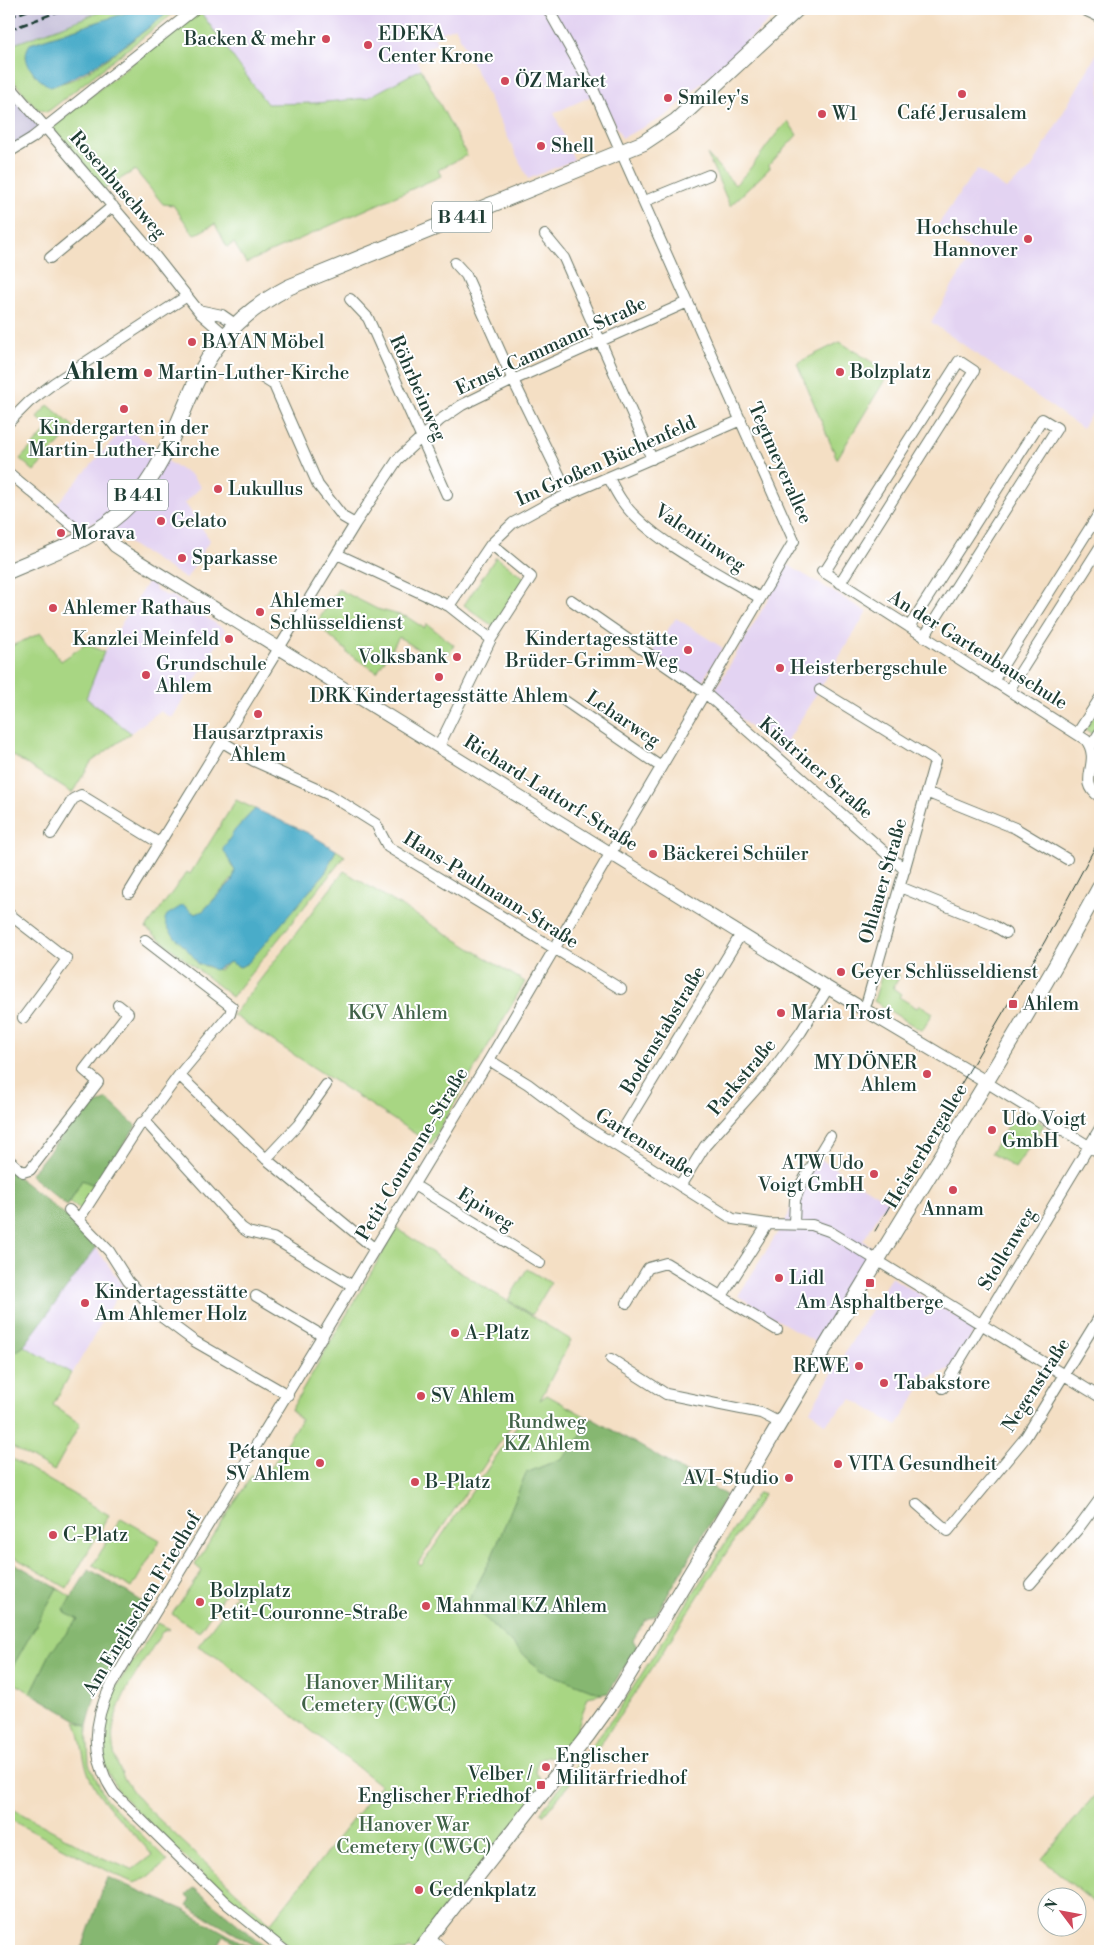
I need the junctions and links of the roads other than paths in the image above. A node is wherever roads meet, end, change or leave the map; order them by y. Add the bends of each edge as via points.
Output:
1 (195, 9) edge
2 (548, 9) edge
3 (797, 9) edge
4 (1087, 9) edge
5 (1100, 14) edge
6 (9, 85) edge
7 (45, 127) junction
8 (9, 152) edge
9 (622, 152) junction
10 (709, 175) dead end
11 (645, 202) junction
12 (113, 206) junction
13 (545, 235) dead end
14 (50, 258) dead end
15 (455, 263) dead end
16 (187, 296) junction
17 (350, 299) dead end
18 (688, 302) junction
19 (198, 310) junction
20 (230, 329) junction
21 (601, 342) junction
22 (255, 373) dead end
23 (513, 380) junction
24 (930, 406) junction
25 (945, 417) junction
26 (742, 420) junction
27 (9, 422) edge
28 (421, 436) junction
29 (652, 459) junction
30 (1014, 462) junction
31 (1029, 472) junction
32 (9, 473) edge
33 (609, 478) junction
34 (569, 494) junction
35 (448, 495) dead end
36 (863, 511) junction
37 (1099, 515) edge
38 (879, 522) junction
39 (355, 524) junction
40 (74, 527) dead end
41 (101, 529) junction
42 (492, 544) junction
43 (1100, 547) edge
44 (337, 554) junction
45 (946, 567) junction
46 (9, 571) edge
47 (962, 576) junction
48 (840, 583) junction
49 (760, 598) junction
50 (571, 600) dead end
51 (449, 606) junction
52 (1031, 622) junction
53 (909, 626) junction
54 (1046, 632) junction
55 (924, 636) junction
56 (491, 639) junction
57 (279, 647) junction
58 (993, 681) junction
59 (820, 690) dead end
60 (1009, 690) junction
61 (705, 693) junction
62 (1100, 698) edge
63 (565, 701) dead end
64 (1100, 732) edge
65 (1077, 734) junction
66 (221, 741) junction
67 (439, 746) junction
68 (1091, 746) junction
69 (661, 767) junction
70 (926, 792) junction
71 (1100, 797) edge
72 (51, 834) dead end
73 (159, 843) junction
74 (610, 852) junction
75 (1067, 859) dead end
76 (905, 870) junction
77 (1100, 886) edge
78 (900, 887) junction
79 (129, 893) dead end
80 (9, 914) edge
81 (741, 934) junction
82 (1006, 934) dead end
83 (146, 940) dead end
84 (553, 949) junction
85 (828, 988) junction
86 (621, 989) dead end
87 (118, 1006) dead end
88 (863, 1009) junction
89 (23, 1018) dead end
90 (489, 1060) junction
91 (179, 1074) junction
92 (986, 1082) junction
93 (326, 1086) dead end
94 (145, 1122) junction
95 (1100, 1128) edge
96 (830, 1136) dead end
97 (614, 1144) junction
98 (1090, 1146) junction
99 (1100, 1153) edge
100 (266, 1159) junction
101 (9, 1160) edge
102 (414, 1184) junction
103 (680, 1186) junction
104 (69, 1210) dead end
105 (79, 1219) junction
106 (794, 1223) junction
107 (768, 1224) junction
108 (375, 1249) junction
109 (878, 1261) junction
110 (540, 1263) dead end
111 (353, 1286) junction
112 (256, 1296) dead end
113 (722, 1296) junction
114 (627, 1303) dead end
115 (1100, 1316) edge
116 (982, 1324) junction
117 (777, 1330) dead end
118 (324, 1336) junction
119 (611, 1359) dead end
120 (1064, 1375) junction
121 (943, 1388) dead end
122 (288, 1395) junction
123 (1100, 1397) edge
124 (780, 1423) junction
125 (241, 1472) joint
126 (1100, 1499) edge
127 (917, 1504) dead end
128 (1030, 1584) dead end
129 (429, 1939) junction
130 (286, 1951) edge
131 (419, 1951) edge
132 (443, 1951) edge

1 - 7 street
2 - 9 street, Tegtmeyerallee via 594,91
3 - 9 main road, B 441 via 671,125
4 - 5 main road
6 - 7 street, Rosenbuschweg
7 - 8 street
7 - 12 street, Rosenbuschweg
9 - 11 street, Tegtmeyerallee
9 - 20 main road, B 441 via 289,287
10 - 11 street
11 - 18 street, Tegtmeyerallee
12 - 14 street
12 - 16 street, Rosenbuschweg
13 - 21 street via 564,258
15 - 23 street via 466,275
16 - 19 street, Rosenbuschweg
16 - 27 street via 54,382
17 - 28 street, Röhrbeinweg via 368,318
18 - 21 street, Ernst-Cammann-Straße
18 - 26 street, Tegtmeyerallee
19 - 20 street, Rosenbuschweg
19 - 20 street via 222,315
20 - 41 main road, B 441 via 198,378 155,473 132,503
21 - 23 street, Ernst-Cammann-Straße
21 - 29 street
22 - 39 street via 274,385 318,486 344,517
23 - 28 street, Ernst-Cammann-Straße via 462,405
23 - 34 street
24 - 25 street
24 - 25 street via 959,361 974,371
24 - 36 street
25 - 38 street
26 - 29 street, Im Großen Büchenfeld
26 - 49 street, Tegtmeyerallee via 794,541
28 - 35 street, Röhrbeinweg
28 - 39 street, Ernst-Cammann-Straße via 398,459
29 - 33 street, Im Großen Büchenfeld
30 - 31 street
30 - 31 street via 1042,418 1058,428
30 - 45 street
31 - 47 street
32 - 40 street
33 - 34 street, Im Großen Büchenfeld
33 - 49 street, Valentinweg via 623,502 645,525
34 - 42 street, Im Großen Büchenfeld via 513,522
36 - 38 street
36 - 48 street, An der Gartenbauschule via 823,572
37 - 52 street
38 - 48 street
39 - 44 street, Ernst-Cammann-Straße
41 - 46 main road, B 441
41 - 57 street, Richard-Lattorf-Straße via 115,546
42 - 51 street, Im Großen Büchenfeld
42 - 56 street via 531,577
43 - 54 street
44 - 51 street
44 - 57 street, Ernst-Cammann-Straße
45 - 47 street
45 - 53 street
47 - 55 street
48 - 53 street, An der Gartenbauschule
49 - 61 street, Tegtmeyerallee
50 - 61 street, Küstriner Straße
51 - 56 street
52 - 54 street
52 - 58 street
53 - 55 street, An der Gartenbauschule
54 - 60 street
55 - 58 street, An der Gartenbauschule
56 - 67 street
57 - 66 street, Ernst-Cammann-Straße
57 - 67 street, Richard-Lattorf-Straße
58 - 60 street, An der Gartenbauschule
59 - 70 street, Ohlauer Straße via 935,761
60 - 65 street, An der Gartenbauschule
61 - 69 street, Tegtmeyerallee
61 - 76 street, Küstriner Straße
62 - 65 street
63 - 69 street, Leharweg
64 - 68 street
65 - 68 street, An der Gartenbauschule
66 - 73 street, Ernst-Cammann-Straße
66 - 84 street, Hans-Paulmann-Straße via 330,795 376,824 388,847
67 - 74 street, Richard-Lattorf-Straße
68 - 71 street via 1094,755 1089,781
69 - 74 street, Tegtmeyerallee
70 - 75 street via 1015,828
70 - 76 street, Ohlauer Straße
72 - 73 street via 73,799 81,795
73 - 79 street, Ernst-Cammann-Straße
74 - 81 street, Richard-Lattorf-Straße
74 - 84 street, Petit-Couronne-Straße
76 - 78 street, Ohlauer Straße
77 - 92 main road, Heisterbergallee
78 - 82 street via 991,924
78 - 88 street, Ohlauer Straße
80 - 89 street via 67,959
81 - 85 street, Richard-Lattorf-Straße
81 - 97 street, Bodenstabstraße
83 - 91 street via 232,1007 230,1014
84 - 86 street, Hans-Paulmann-Straße
84 - 90 street, Petit-Couronne-Straße
85 - 88 street, Richard-Lattorf-Straße
85 - 103 street, Parkstraße via 772,1072 706,1146
87 - 101 street via 128,1013 84,1070 98,1082 30,1170 23,1172
88 - 92 street, Richard-Lattorf-Straße
90 - 97 street, Gartenstraße
90 - 102 street, Petit-Couronne-Straße
91 - 94 street
91 - 100 street
92 - 98 street
92 - 109 main road, Heisterbergallee
93 - 100 street via 298,1125
94 - 105 street via 141,1123
94 - 111 street via 242,1228 273,1238
95 - 98 street, Stollenweg
96 - 106 street via 801,1184 795,1200
97 - 103 street, Gartenstraße
98 - 99 street
98 - 116 street, Stollenweg
100 - 108 street
102 - 108 street, Petit-Couronne-Straße
102 - 110 street, Epiweg
103 - 107 street, Gartenstraße via 733,1219
104 - 105 street
105 - 122 street via 159,1314 194,1341
106 - 107 street, Gartenstraße
106 - 109 street, Gartenstraße via 830,1231
107 - 113 street
108 - 111 street, Petit-Couronne-Straße
109 - 116 street
109 - 124 main road, Heisterbergallee
111 - 118 street, Petit-Couronne-Straße
112 - 118 street
113 - 114 street via 666,1263 648,1268
113 - 117 street
115 - 120 street, Negenstraße
116 - 120 street
116 - 121 street, Stollenweg
118 - 122 street, Petit-Couronne-Straße
119 - 124 street via 666,1394 761,1413
120 - 123 street
120 - 127 street, Negenstraße via 1025,1438 948,1531
122 - 125 street, Petit-Couronne-Straße
124 - 129 main road, Heisterbergallee via 612,1702
125 - 130 street, Am Englischen Friedhof via 110,1687 100,1709 96,1744 99,1767 114,1793 226,1903
126 - 128 street
129 - 131 main road, Heisterbergallee
129 - 132 street

